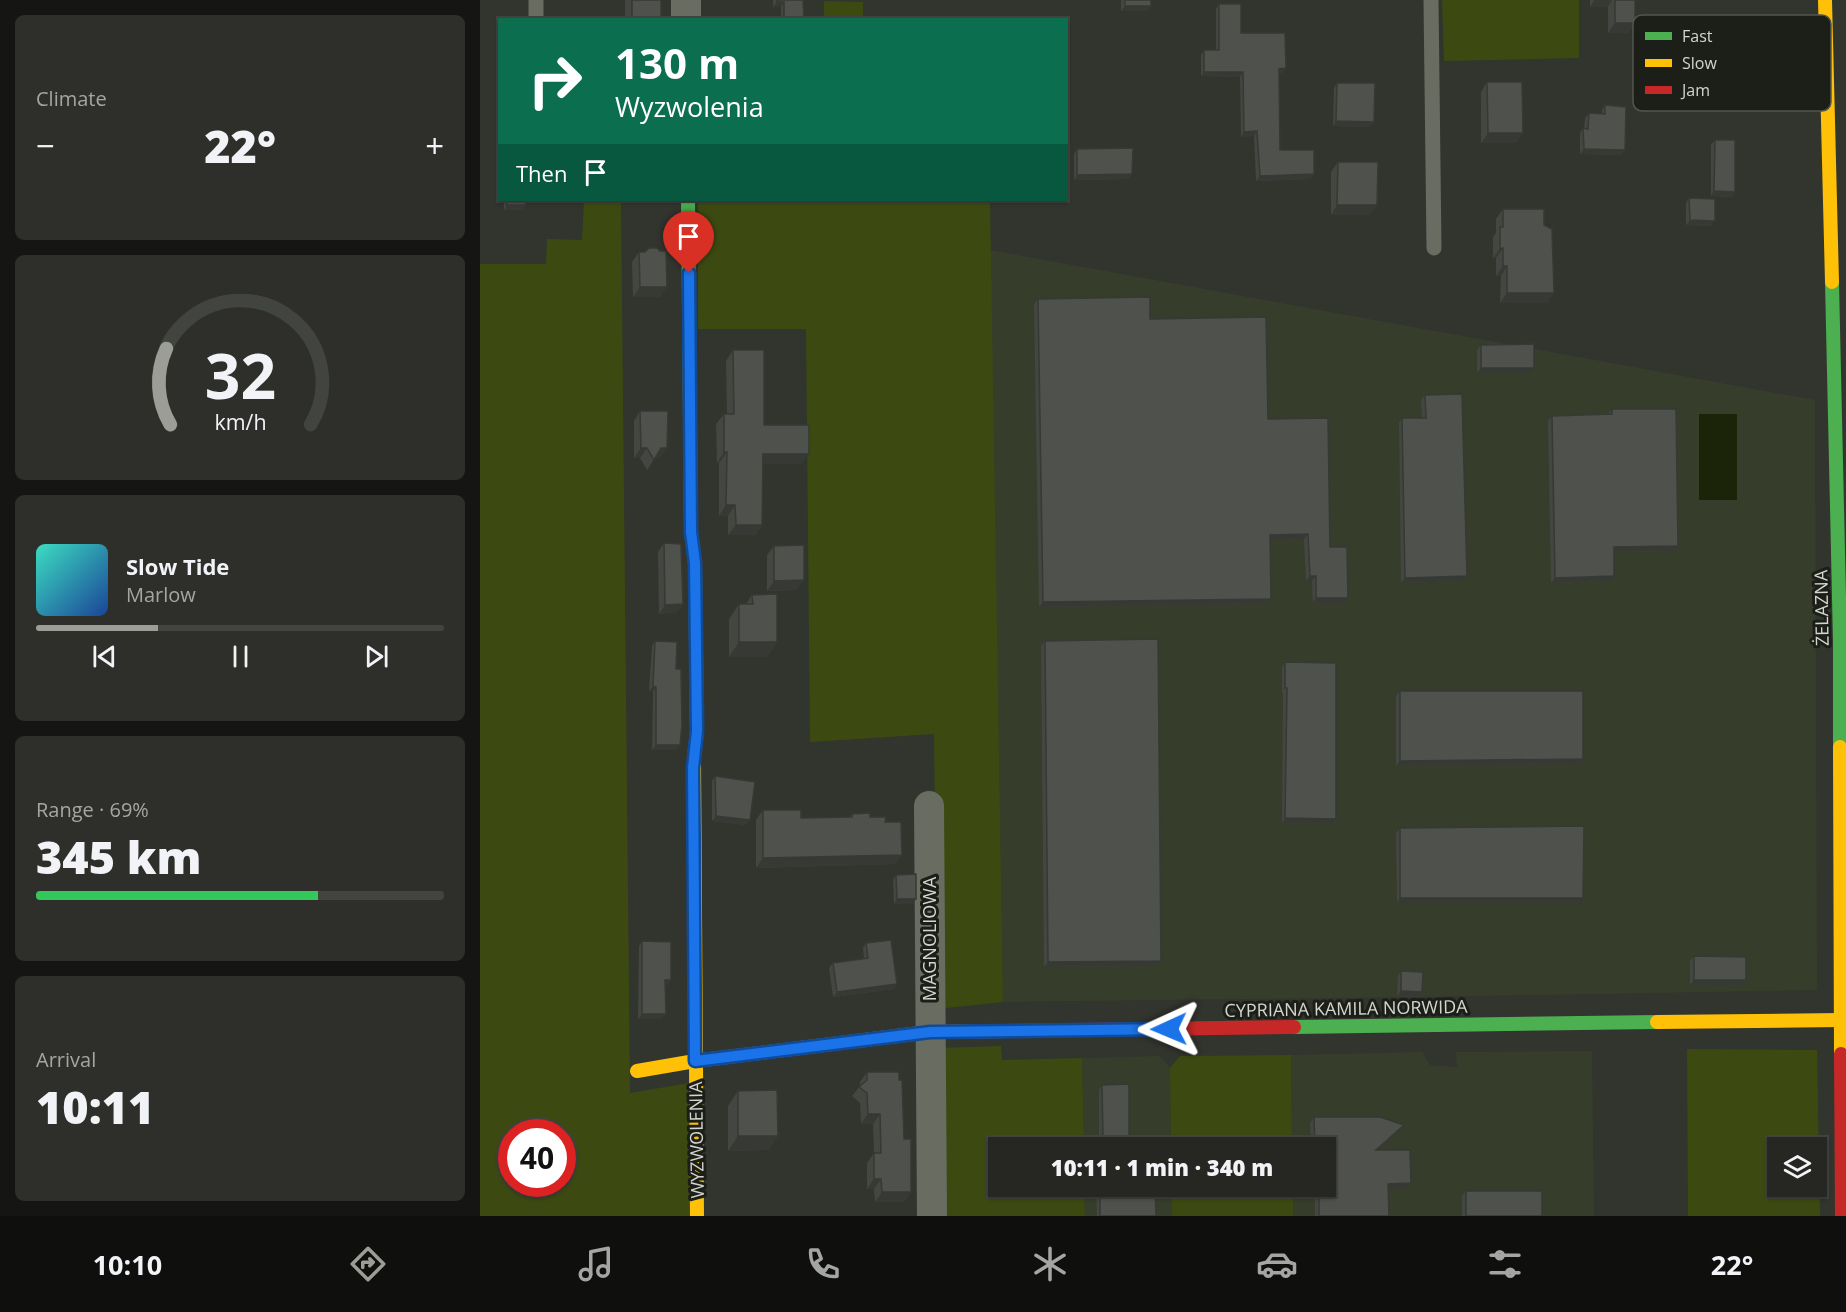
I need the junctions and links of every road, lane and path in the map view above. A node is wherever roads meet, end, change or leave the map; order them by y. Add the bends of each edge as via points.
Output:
1 (536, 0) edge
2 (686, 0) edge
3 (1431, 0) edge
4 (1825, 0) edge
5 (1825, 15) edge
6 (536, 18) edge
7 (686, 18) edge
8 (1828, 111) edge
9 (688, 201) edge
10 (1434, 249) dead end
11 (929, 806) dead end
12 (1841, 1020) junction
13 (930, 1032) junction
14 (695, 1061) junction
15 (637, 1071) dead end
16 (697, 1216) edge
17 (932, 1216) edge
18 (1842, 1216) edge

1 - 6 lane
2 - 7 street
3 - 10 lane
4 - 5 street, ŻELAZNA
8 - 12 street, ŻELAZNA via 1840,642
9 - 14 street, WYZWOLENIA via 697,731 693,768
11 - 13 street, MAGNOLIOWA
12 - 13 street, CYPRIANA KAMILA NORWIDA
12 - 18 street, ŻELAZNA
13 - 14 street, CYPRIANA KAMILA NORWIDA
13 - 17 street, MAGNOLIOWA
14 - 15 street, CYPRIANA KAMILA NORWIDA
14 - 16 street, WYZWOLENIA

